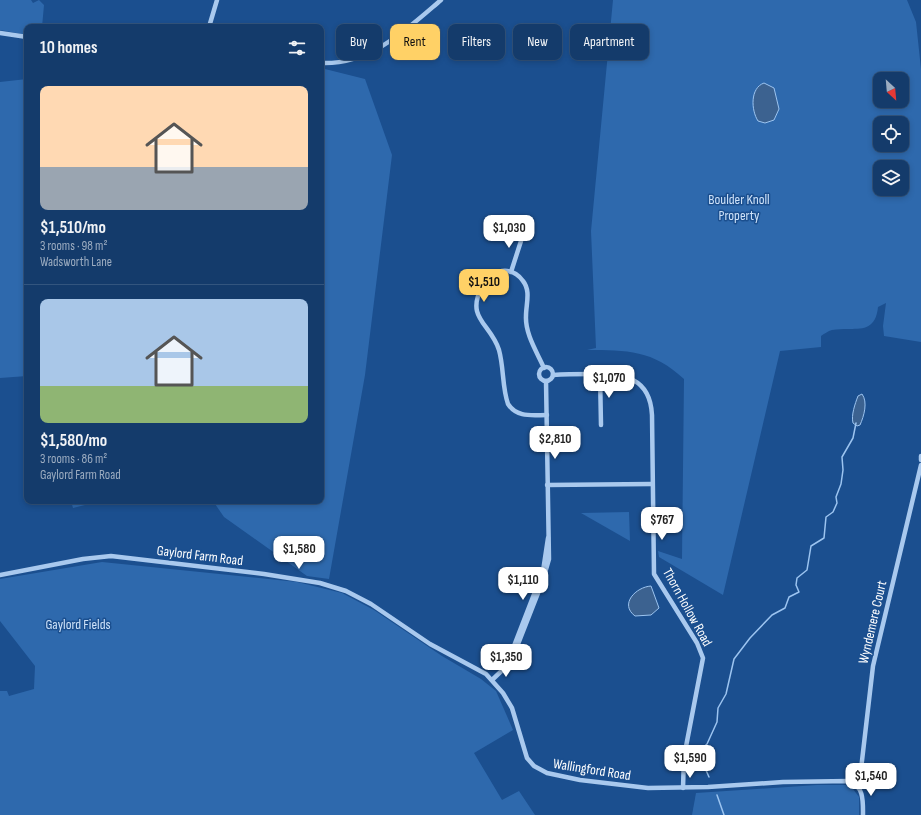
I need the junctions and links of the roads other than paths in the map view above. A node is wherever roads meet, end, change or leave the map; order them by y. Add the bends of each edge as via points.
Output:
1 (217, 0) edge
2 (441, 0) edge
3 (210, 24) edge
4 (0, 33) edge
5 (24, 37) edge
6 (324, 63) edge
7 (517, 227) dead end
8 (511, 272) junction
9 (544, 368) junction
10 (600, 374) junction
11 (553, 375) junction
12 (546, 381) junction
13 (547, 415) junction
14 (601, 425) dead end
15 (921, 456) edge
16 (921, 460) edge
17 (921, 465) edge
18 (652, 484) junction
19 (547, 485) junction
20 (0, 575) edge
21 (492, 680) junction
22 (522, 744) joint
23 (858, 786) junction
24 (683, 788) junction
25 (863, 815) edge

1 - 3 street
2 - 6 street via 402,33 375,51 348,62
4 - 5 street
7 - 8 street via 521,241
8 - 9 street via 524,281 528,290 526,324
8 - 13 street via 495,273 487,279 477,297 476,312 498,349 507,400 511,408 520,414
9 - 11 street via 550,369
9 - 12 street via 539,374
10 - 11 street, Thorn Hollow Road
10 - 14 street
10 - 18 street, Thorn Hollow Road via 631,378 643,387 649,398 652,415
11 - 12 street
12 - 13 street
13 - 19 street
15 - 16 street
17 - 23 street, Wyndemere Court via 873,666
18 - 19 street
18 - 24 street, Thorn Hollow Road via 654,574 697,643 703,658 684,757
19 - 21 street via 550,544 546,571 510,662
20 - 21 street, Gaylord Farm Road via 111,556 314,581 346,591 371,604 430,644 475,667
21 - 22 street, Gaylord Farm Road via 512,708
22 - 24 street, Wallingford Road via 527,758 534,766 556,776 621,786
23 - 24 street, Wallingford Road via 849,781 836,781
23 - 25 street via 863,797

